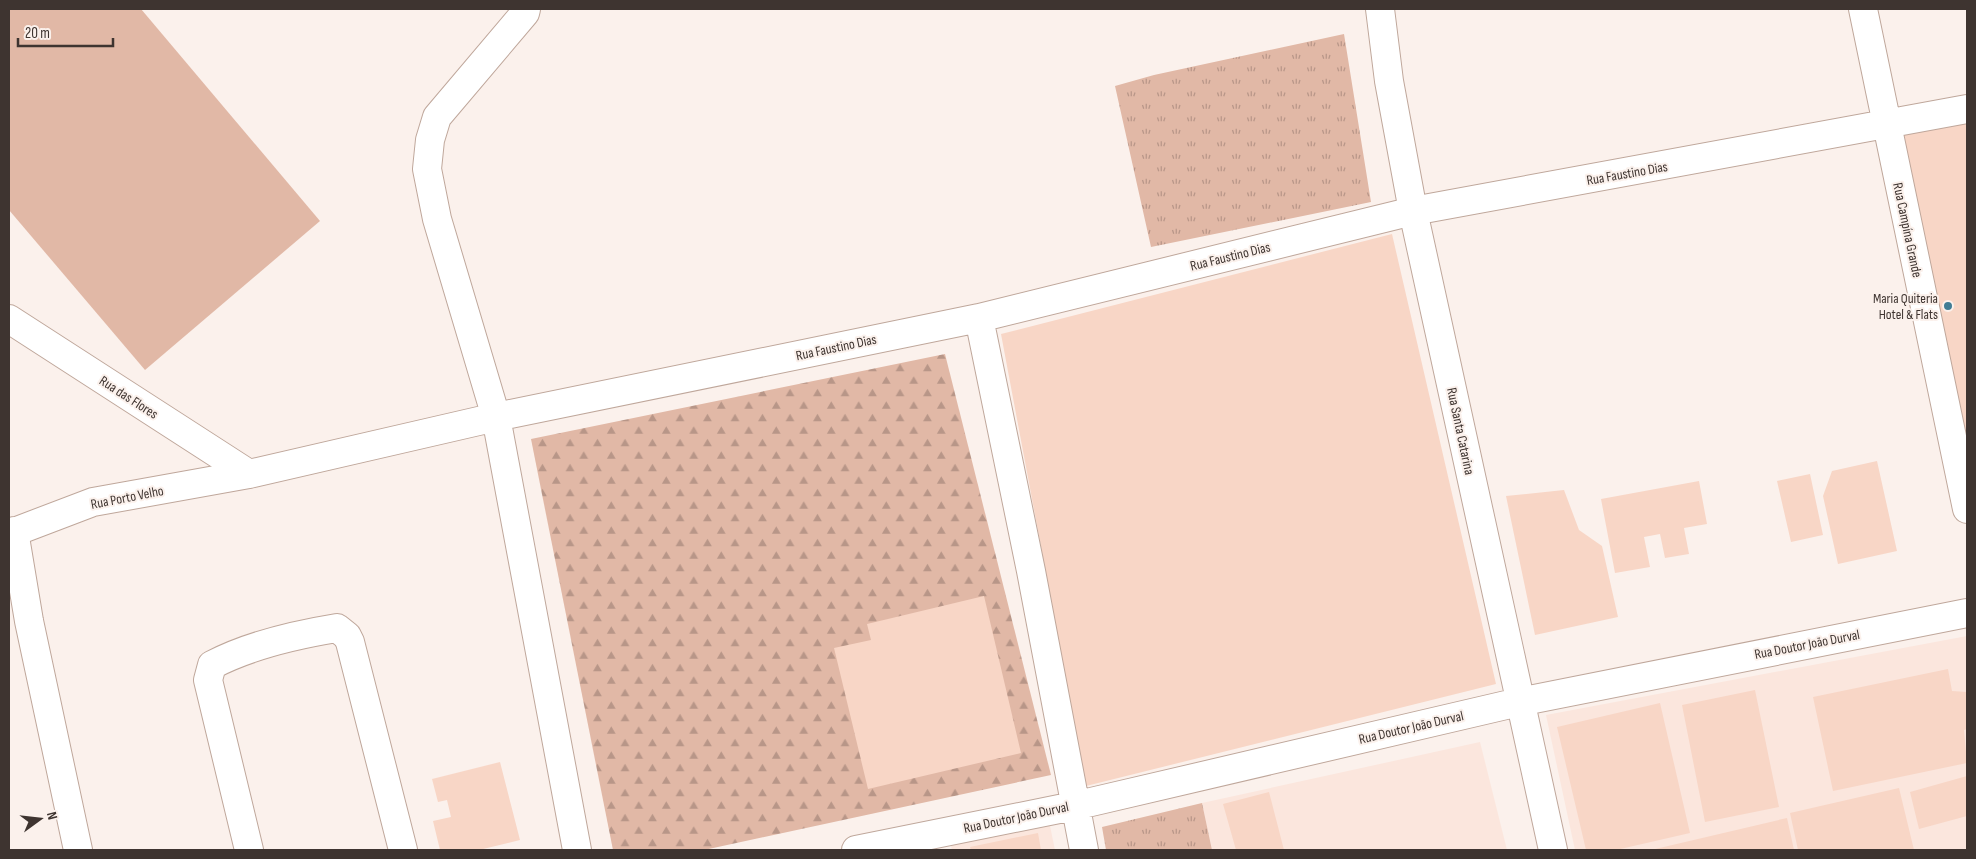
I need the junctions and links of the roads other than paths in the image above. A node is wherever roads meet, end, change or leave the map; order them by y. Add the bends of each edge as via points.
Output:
1 (526, 9) edge
2 (1380, 9) edge
3 (1863, 9) edge
4 (1967, 110) edge
5 (1886, 126) junction
6 (1413, 211) junction
7 (979, 318) junction
8 (9, 319) edge
9 (496, 417) junction
10 (249, 474) junction
11 (1967, 509) edge
12 (11, 532) edge
13 (1967, 613) edge
14 (1520, 702) junction
15 (1074, 806) junction
16 (78, 850) edge
17 (248, 850) edge
18 (403, 850) edge
19 (577, 850) edge
20 (856, 850) edge
21 (1084, 850) edge
22 (1553, 850) edge

1 - 9 street via 437,117 430,140 427,169 437,219
2 - 6 street, Rua Santa Catarina via 1389,81
3 - 5 street, Rua Campína Grande
4 - 5 street, Rua Faustino Dias
5 - 6 street, Rua Faustino Dias
5 - 11 street, Rua Campína Grande
6 - 7 street, Rua Faustino Dias
6 - 14 street, Rua Santa Catarina
7 - 9 street, Rua Faustino Dias
7 - 15 street via 1031,571
8 - 10 street, Rua das Flores
9 - 10 street, Rua Faustino Dias
9 - 19 street
10 - 12 street, Rua Porto Velho via 93,502
12 - 16 street
13 - 14 street, Rua Doutor João Durval
14 - 15 street, Rua Doutor João Durval
14 - 22 street, Rua Santa Catarina
15 - 20 street, Rua Doutor João Durval
15 - 21 street
17 - 18 street via 208,680 212,665 249,649 336,628 350,642

